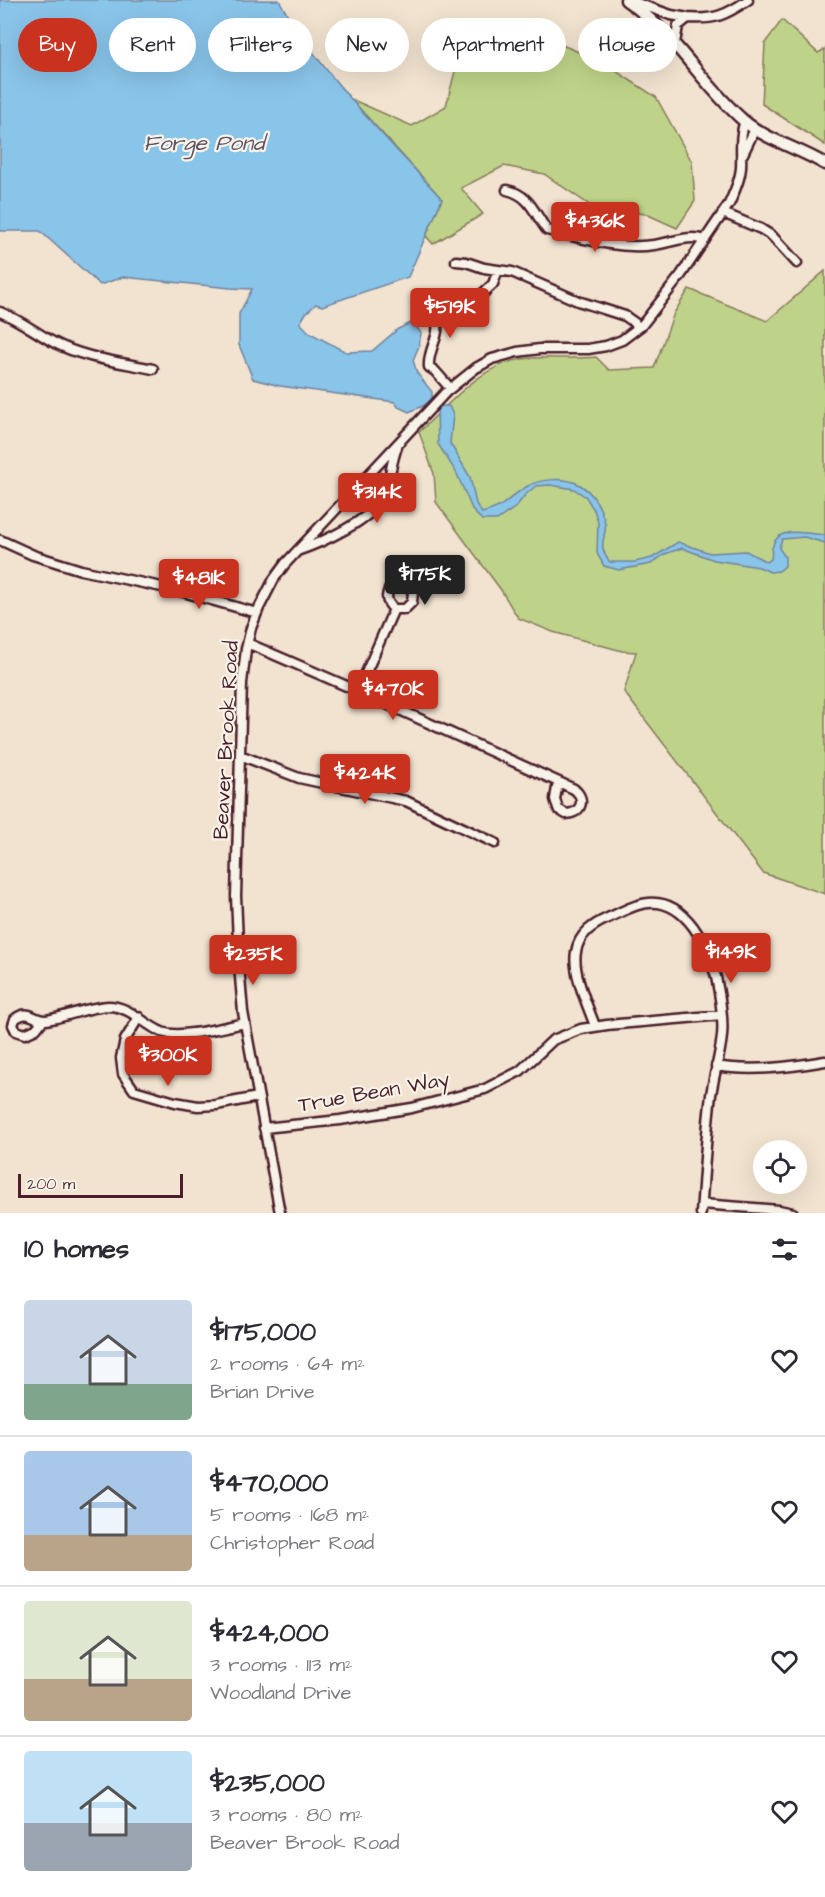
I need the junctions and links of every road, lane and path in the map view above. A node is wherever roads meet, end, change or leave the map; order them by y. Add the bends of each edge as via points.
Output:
1 (627, 0) edge
2 (748, 0) edge
3 (649, 18) edge
4 (688, 18) junction
5 (677, 32) edge
6 (677, 45) edge
7 (745, 121) junction
8 (755, 129) junction
9 (741, 157) junction
10 (825, 164) edge
11 (507, 190) dead end
12 (723, 213) junction
13 (705, 240) junction
14 (456, 261) dead end
15 (797, 263) dead end
16 (498, 270) junction
17 (424, 307) dead end
18 (466, 309) dead end
19 (0, 312) edge
20 (638, 328) junction
21 (153, 369) dead end
22 (448, 390) junction
23 (399, 442) junction
24 (0, 540) edge
25 (297, 552) junction
26 (394, 609) dead end
27 (257, 613) junction
28 (247, 643) junction
29 (358, 691) junction
30 (240, 756) junction
31 (558, 782) dead end
32 (495, 843) dead end
33 (722, 1015) junction
34 (139, 1017) junction
35 (43, 1020) dead end
36 (245, 1023) junction
37 (596, 1026) junction
38 (824, 1060) edge
39 (716, 1066) junction
40 (258, 1097) junction
41 (264, 1128) junction
42 (701, 1209) edge
43 (280, 1213) edge
44 (793, 1213) edge

1 - 3 main road
1 - 4 street
2 - 4 street via 728,14
4 - 5 street
6 - 7 main road
7 - 8 main road
7 - 9 street, Beaver Brook Road
8 - 9 street, Beaver Brook Road
8 - 10 main road
9 - 12 street, Beaver Brook Road via 734,193
11 - 13 street via 528,200 547,230 637,247 690,237
12 - 13 street, Beaver Brook Road
12 - 15 street via 772,236
13 - 20 street, Beaver Brook Road
14 - 16 street
16 - 18 street via 493,284
16 - 20 street via 625,316
17 - 22 street via 434,316 438,330 429,367
19 - 21 street via 90,357
20 - 22 street, Beaver Brook Road via 622,340 598,348 527,350 499,356
22 - 23 street, Beaver Brook Road
23 - 25 street, Beaver Brook Road
23 - 25 street via 378,505 339,533
24 - 27 street via 63,565
25 - 27 street, Beaver Brook Road via 274,579
26 - 29 street
27 - 28 street, Beaver Brook Road
28 - 29 street
28 - 30 street, Beaver Brook Road
29 - 31 street
30 - 32 street via 303,779 406,801
30 - 36 street, Beaver Brook Road via 236,920
33 - 37 street, True Bean Way
33 - 37 street via 714,970 695,930 674,908 649,903 594,925 578,945 577,972
33 - 39 street
34 - 35 street via 123,1008 108,1006
34 - 36 street via 174,1034
34 - 40 street via 125,1040 121,1058 123,1074 134,1090 198,1106
36 - 40 street, Beaver Brook Road
37 - 41 street, True Bean Way via 553,1040 520,1071 485,1089 412,1108
38 - 39 street via 758,1069
39 - 42 street
40 - 41 street, Beaver Brook Road
41 - 43 street, Beaver Brook Road
42 - 44 street

